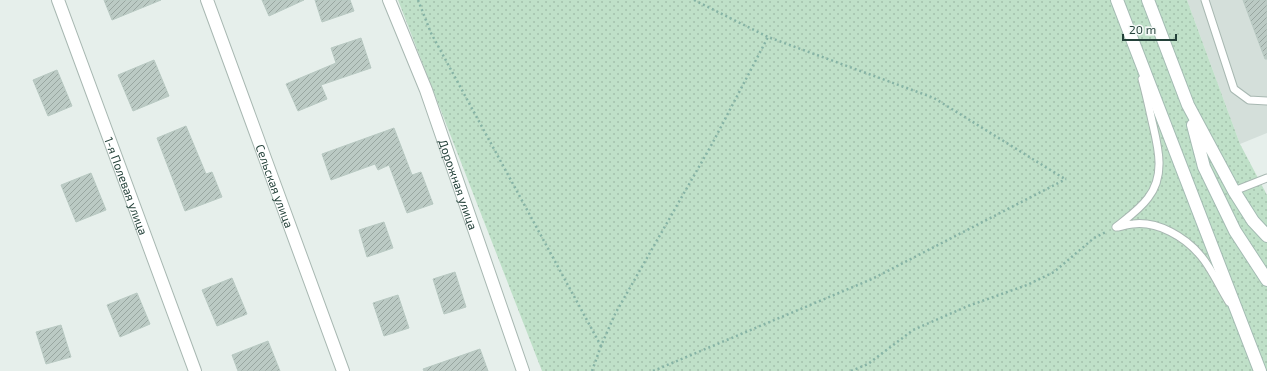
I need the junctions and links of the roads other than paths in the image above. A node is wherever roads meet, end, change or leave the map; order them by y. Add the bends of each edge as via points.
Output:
1 (58, 0) edge
2 (207, 0) edge
3 (389, 0) edge
4 (1117, 0) edge
5 (1148, 0) edge
6 (1204, 0) edge
7 (1134, 42) junction
8 (1267, 101) edge
9 (1188, 105) junction
10 (1267, 178) edge
11 (1234, 191) junction
12 (1267, 236) edge
13 (1267, 280) edge
14 (1242, 325) junction
15 (195, 371) edge
16 (343, 371) edge
17 (523, 371) edge
18 (1260, 371) edge

1 - 15 street, 1-я Полевая улица
2 - 16 street, Сельская улица
3 - 17 street, Дорожная улица via 426,90
4 - 7 street
5 - 9 street
6 - 8 lane via 1234,89 1249,100
7 - 14 street
7 - 14 lane via 1160,152 1160,168 1149,198 1116,227 1134,223 1152,226 1170,231 1187,241 1201,256
9 - 11 street
9 - 13 street via 1204,167 1235,231
10 - 11 lane
11 - 12 street via 1253,221
14 - 18 street

